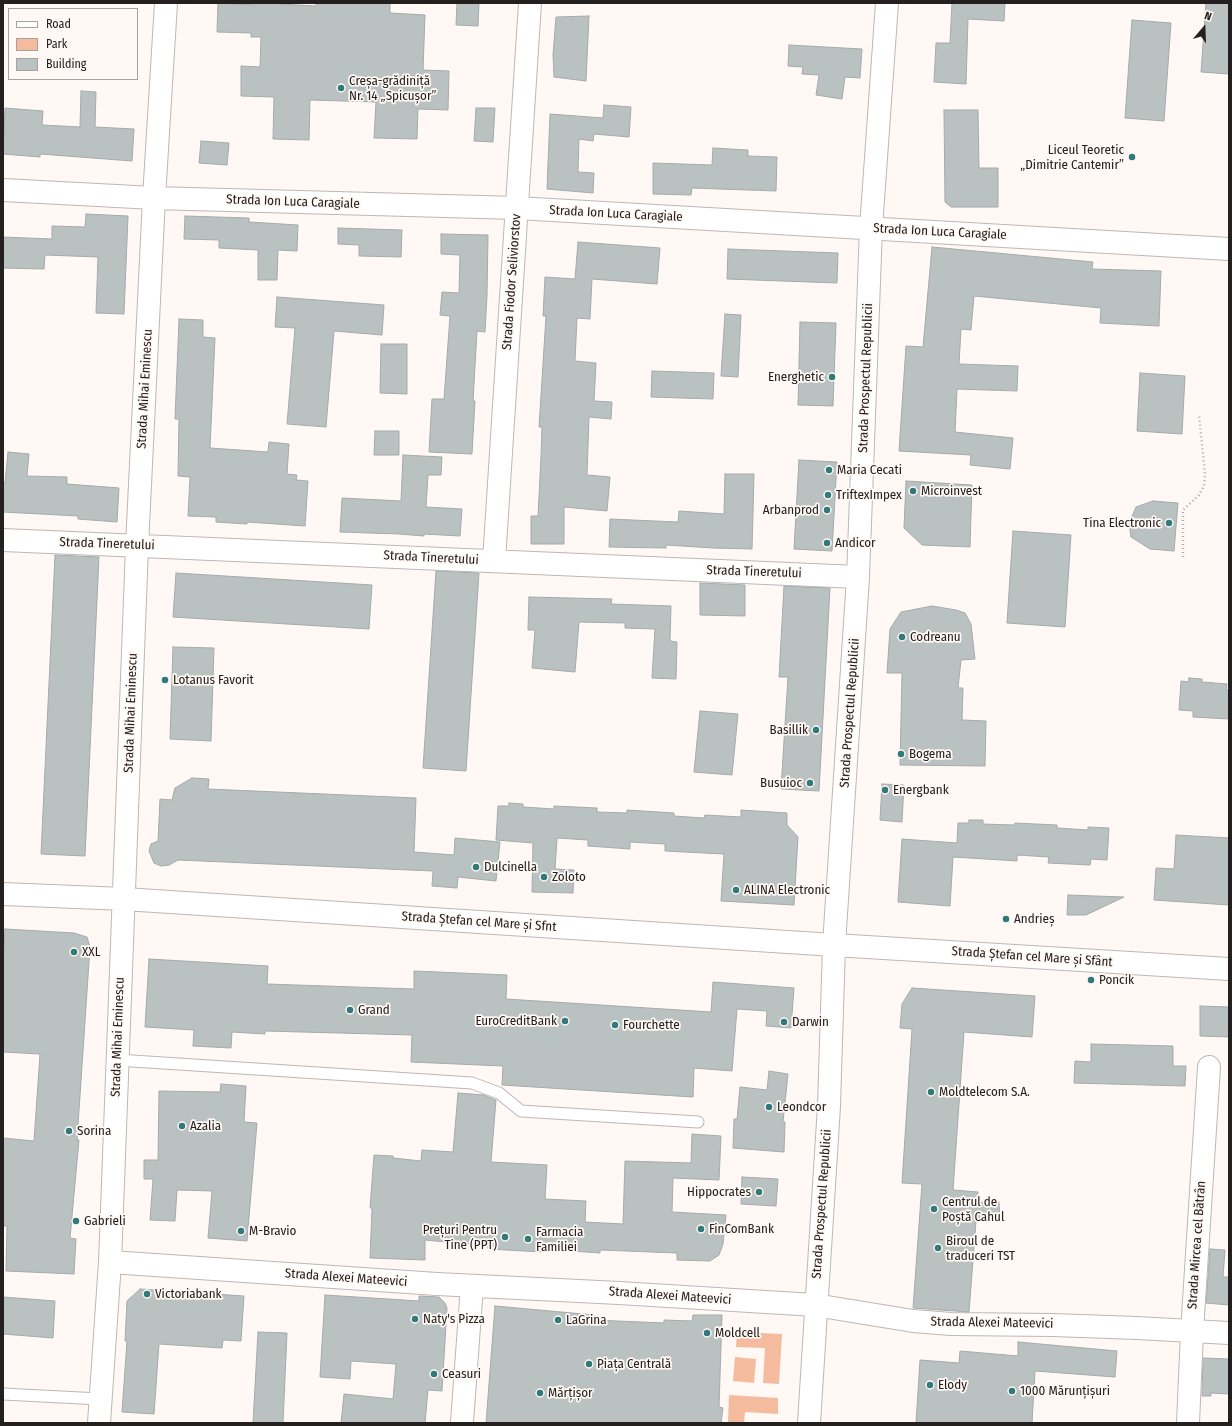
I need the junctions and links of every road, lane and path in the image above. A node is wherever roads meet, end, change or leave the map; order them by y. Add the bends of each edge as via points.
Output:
1 (166, 3) edge
2 (530, 3) edge
3 (887, 3) edge
4 (3, 190) edge
5 (154, 198) junction
6 (517, 208) junction
7 (871, 228) junction
8 (1229, 249) edge
9 (1199, 415) dead end
10 (3, 540) edge
11 (137, 546) junction
12 (1183, 557) dead end
13 (494, 561) junction
14 (858, 576) junction
15 (3, 894) edge
16 (124, 899) junction
17 (834, 945) junction
18 (1229, 970) edge
19 (117, 1060) junction
20 (1209, 1067) dead end
21 (698, 1122) dead end
22 (110, 1262) junction
23 (472, 1286) junction
24 (815, 1305) junction
25 (1192, 1332) junction
26 (1229, 1333) edge
27 (3, 1394) edge
28 (100, 1399) junction
29 (462, 1422) dead end
30 (99, 1423) edge
31 (809, 1423) edge
32 (1188, 1423) edge

1 - 5 street, Strada Mihai Eminescu
2 - 6 street, Strada Fiodor Seliviorstov
3 - 7 street, Strada Prospectul Republicii
4 - 5 street, Strada Ion Luca Caragiale
5 - 6 street, Strada Ion Luca Caragiale
5 - 11 street, Strada Mihai Eminescu
6 - 7 street, Strada Ion Luca Caragiale
6 - 13 street, Strada Fiodor Seliviorstov
7 - 8 street, Strada Ion Luca Caragiale
7 - 14 street, Strada Prospectul Republicii
9 - 12 path via 1204,486 1199,495 1183,510
10 - 11 street, Strada Tineretului
11 - 13 street, Strada Tineretului
11 - 16 street, Strada Mihai Eminescu
13 - 14 street, Strada Tineretului
14 - 17 street, Strada Prospectul Republicii
15 - 16 street
16 - 17 street, Strada Ștefan cel Mare și Sfnt
16 - 19 street, Strada Mihai Eminescu
17 - 18 street, Strada Ștefan cel Mare și Sfânt
17 - 24 street, Strada Prospectul Republicii via 829,1106
19 - 21 lane via 472,1083 499,1093 521,1111
19 - 22 street, Strada Mihai Eminescu
20 - 25 street, Strada Mircea cel Bătrân
22 - 23 street, Strada Alexei Mateevici
22 - 28 street, Strada Mihai Eminescu
23 - 24 street, Strada Alexei Mateevici
23 - 29 street
24 - 25 street, Strada Alexei Mateevici via 913,1321 951,1324 1053,1325
24 - 31 street, Strada Prospectul Republicii
25 - 26 street, Strada Alexei Mateevici
25 - 32 street, Strada Mircea cel Bătrân
27 - 28 lane
28 - 30 street, Strada Mihai Eminescu

